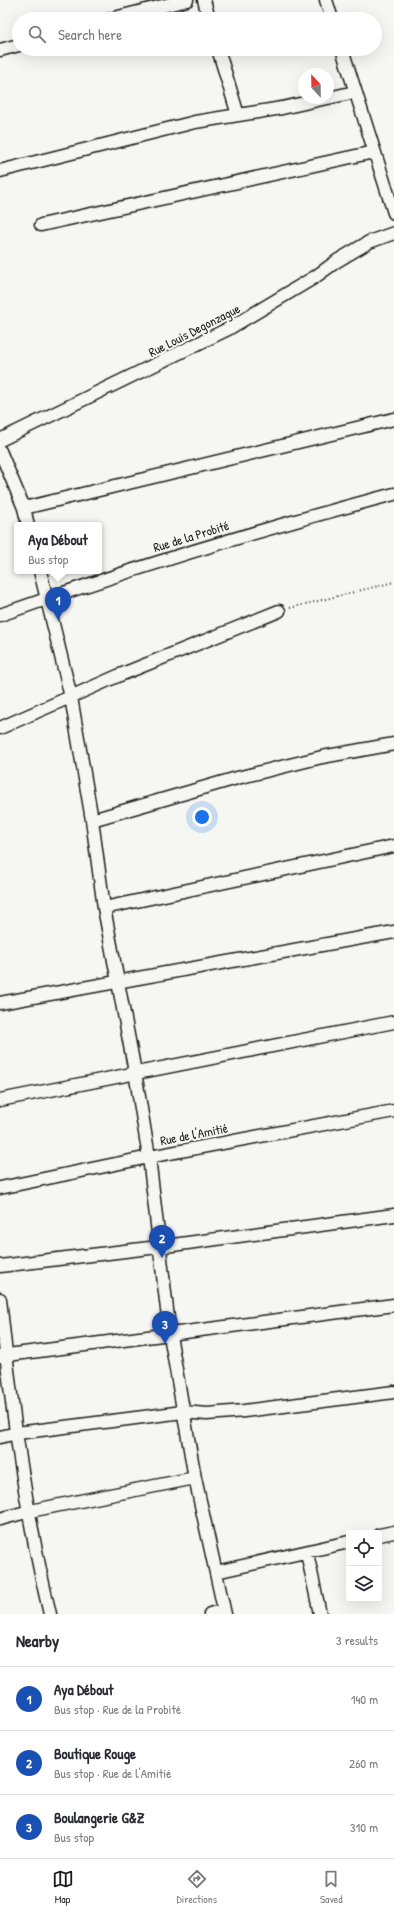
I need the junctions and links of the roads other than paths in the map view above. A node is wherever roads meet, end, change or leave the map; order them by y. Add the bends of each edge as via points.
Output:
1 (187, 0) edge
2 (204, 0) edge
3 (326, 0) edge
4 (138, 12) edge
5 (208, 12) edge
6 (330, 12) edge
7 (12, 47) edge
8 (0, 50) edge
9 (220, 56) edge
10 (344, 56) edge
11 (355, 92) junction
12 (334, 96) edge
13 (298, 104) edge
14 (238, 115) junction
15 (374, 152) junction
16 (0, 171) edge
17 (394, 213) edge
18 (41, 225) dead end
19 (394, 233) edge
20 (394, 419) edge
21 (0, 440) edge
22 (0, 451) edge
23 (394, 494) edge
24 (24, 508) junction
25 (27, 522) edge
26 (41, 574) edge
27 (46, 599) junction
28 (279, 611) road end
29 (0, 615) edge
30 (71, 697) junction
31 (0, 728) edge
32 (394, 744) edge
33 (92, 820) junction
34 (394, 846) edge
35 (104, 908) junction
36 (394, 932) edge
37 (117, 983) junction
38 (0, 1003) edge
39 (394, 1022) edge
40 (135, 1072) junction
41 (0, 1100) edge
42 (394, 1111) edge
43 (149, 1157) junction
44 (0, 1188) edge
45 (394, 1215) edge
46 (158, 1247) junction
47 (0, 1266) edge
48 (0, 1299) edge
49 (394, 1305) edge
50 (170, 1335) junction
51 (3, 1356) edge
52 (394, 1392) edge
53 (183, 1412) junction
54 (17, 1433) junction
55 (0, 1437) edge
56 (195, 1478) junction
57 (30, 1511) junction
58 (0, 1519) edge
59 (394, 1532) edge
60 (382, 1534) edge
61 (346, 1543) edge
62 (307, 1553) junction
63 (216, 1572) junction
64 (224, 1612) edge
65 (50, 1614) edge
66 (210, 1614) edge
67 (320, 1614) edge

1 - 4 street
2 - 5 street
3 - 6 street
7 - 8 street
9 - 14 street
10 - 11 street
11 - 12 street
11 - 15 street
13 - 14 street
14 - 16 street via 194,122
15 - 17 street
15 - 18 street
19 - 21 street, Rue Louis Degonzague via 370,242 337,260 302,285 228,330
20 - 24 street
22 - 24 street
23 - 27 street, Rue de la Probité via 226,540
24 - 25 street
26 - 27 street
27 - 29 street, Rue de la Probité
27 - 30 street
28 - 30 street
30 - 31 street
30 - 33 street
32 - 33 street via 322,757 237,778
33 - 35 street
34 - 35 street
35 - 37 street
36 - 37 street
37 - 38 street
37 - 40 street
39 - 40 street
40 - 41 street
40 - 43 street
42 - 43 street, Rue de l'Amitié
43 - 44 street, Rue de l'Amitié
43 - 46 street
45 - 46 street
46 - 47 street
46 - 50 street
48 - 51 street
49 - 50 street
50 - 51 street
50 - 53 street
51 - 54 street
52 - 53 street via 244,1411 207,1414
53 - 54 street
53 - 56 street
54 - 55 street
54 - 57 street
56 - 57 street
56 - 63 street
57 - 58 street
57 - 65 street
59 - 60 street
61 - 62 street
62 - 63 street
62 - 67 street
63 - 64 street
64 - 66 street

